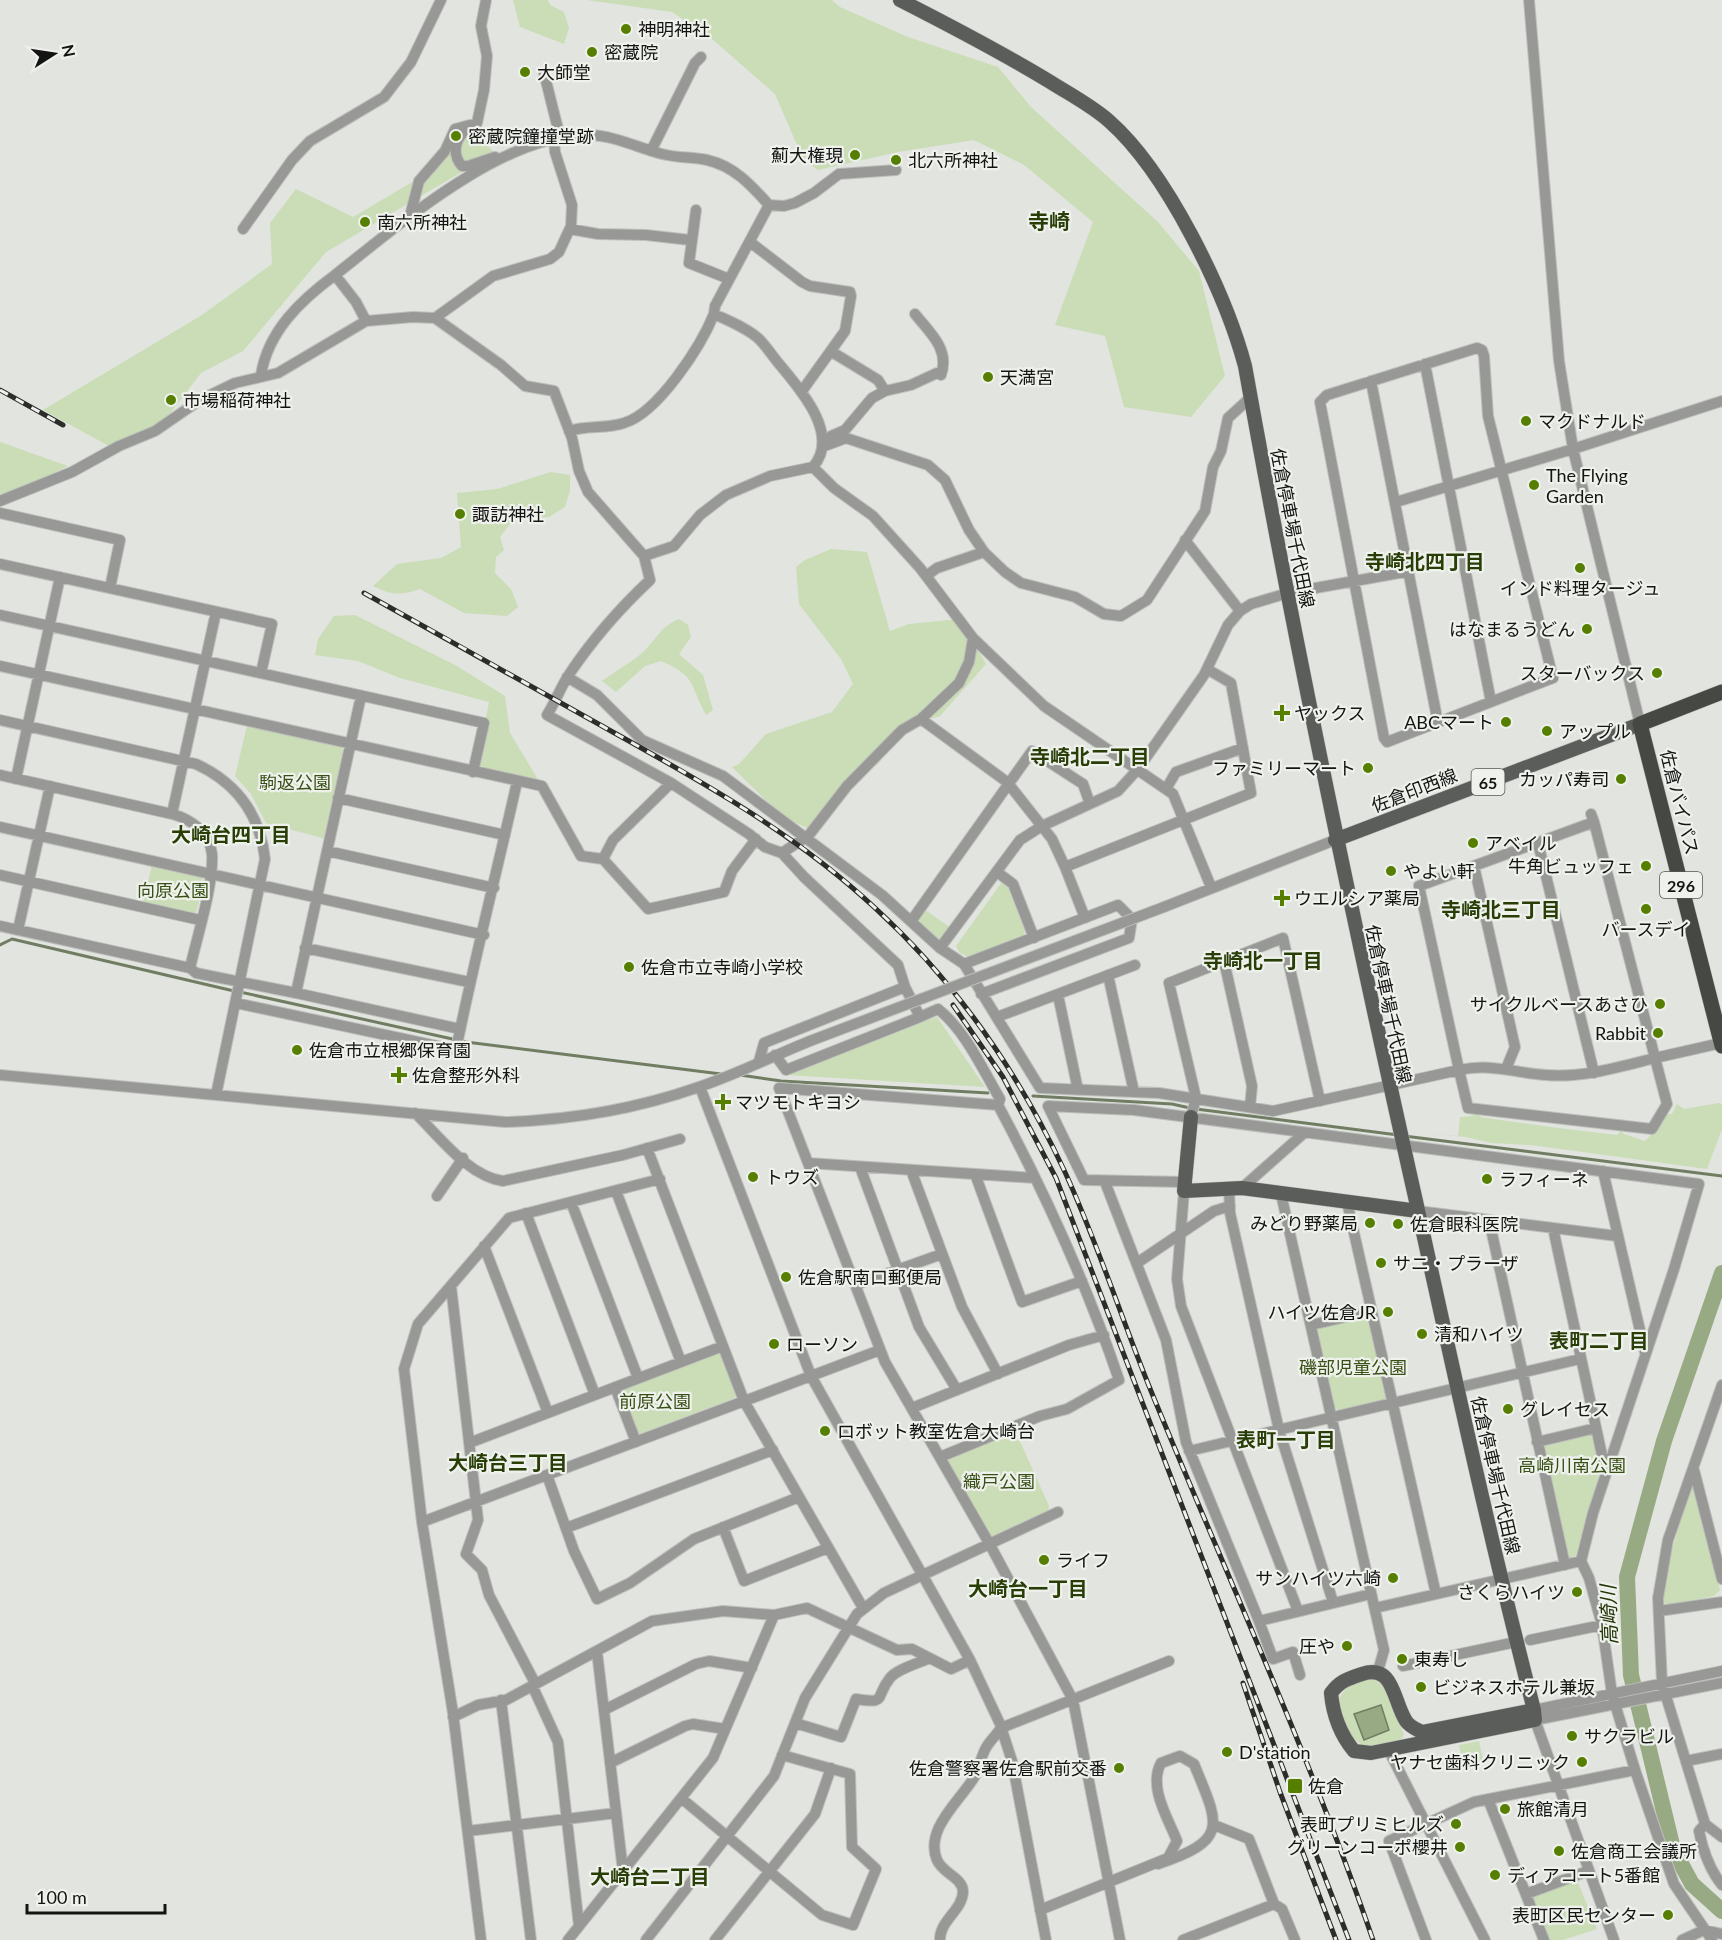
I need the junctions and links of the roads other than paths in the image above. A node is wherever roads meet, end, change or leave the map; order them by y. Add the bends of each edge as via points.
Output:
1 (441, 0) edge
2 (486, 0) edge
3 (900, 0) edge
4 (1529, 0) edge
5 (701, 57) dead end
6 (544, 73) dead end
7 (475, 123) junction
8 (557, 138) junction
9 (516, 151) junction
10 (651, 151) junction
11 (896, 170) dead end
12 (769, 205) junction
13 (696, 210) dead end
14 (410, 216) junction
15 (243, 229) dead end
16 (570, 229) junction
17 (690, 240) junction
18 (750, 242) junction
19 (335, 275) junction
20 (729, 279) junction
21 (714, 314) junction
22 (915, 314) dead end
23 (435, 318) junction
24 (366, 321) junction
25 (832, 352) junction
26 (1425, 364) junction
27 (261, 375) junction
28 (1371, 381) junction
29 (802, 391) junction
30 (885, 391) junction
31 (1251, 397) junction
32 (1722, 401) edge
33 (569, 431) junction
34 (821, 443) junction
35 (1573, 449) junction
36 (813, 467) junction
37 (1501, 470) junction
38 (1449, 486) junction
39 (0, 501) edge
40 (1396, 502) junction
41 (0, 513) edge
42 (1185, 540) junction
43 (984, 552) junction
44 (644, 556) junction
45 (0, 564) edge
46 (1410, 571) junction
47 (926, 576) junction
48 (60, 577) junction
49 (1354, 581) junction
50 (110, 588) junction
51 (1288, 593) junction
52 (1240, 611) junction
53 (216, 612) junction
54 (0, 615) edge
55 (49, 626) junction
56 (973, 638) junction
57 (206, 661) junction
58 (0, 666) edge
59 (1207, 669) junction
60 (261, 673) junction
61 (39, 675) junction
62 (567, 677) junction
63 (1722, 692) edge
64 (361, 696) junction
65 (1491, 702) junction
66 (195, 710) junction
67 (921, 719) junction
68 (0, 720) edge
69 (1438, 723) junction
70 (1640, 724) junction
71 (27, 726) junction
72 (350, 744) junction
73 (1243, 748) junction
74 (183, 761) junction
75 (1138, 770) junction
76 (473, 772) junction
77 (0, 775) edge
78 (16, 779) junction
79 (517, 782) junction
80 (1007, 782) junction
81 (671, 783) junction
82 (50, 786) junction
83 (1166, 789) junction
84 (338, 798) junction
85 (1090, 804) junction
86 (172, 814) junction
87 (1184, 821) junction
88 (1042, 826) junction
89 (0, 827) edge
90 (39, 836) junction
91 (505, 836) junction
92 (805, 837) junction
93 (756, 839) junction
94 (1335, 840) junction
95 (1538, 843) junction
96 (327, 851) junction
97 (783, 853) junction
98 (603, 859) junction
99 (1474, 866) junction
100 (1065, 867) junction
101 (997, 872) junction
102 (211, 874) junction
103 (0, 875) edge
104 (29, 881) junction
105 (262, 885) junction
106 (1211, 887) junction
107 (494, 888) junction
108 (317, 897) junction
109 (1085, 918) junction
110 (1132, 919) junction
111 (201, 920) junction
112 (912, 920) junction
113 (0, 926) edge
114 (18, 930) junction
115 (484, 935) junction
116 (1034, 938) junction
117 (306, 948) junction
118 (940, 948) junction
119 (1224, 961) junction
120 (964, 964) junction
121 (1135, 965) dead end
122 (190, 968) junction
123 (1108, 975) junction
124 (240, 982) junction
125 (469, 982) junction
126 (905, 987) junction
127 (296, 993) junction
128 (981, 994) junction
129 (1058, 995) junction
130 (236, 1003) junction
131 (920, 1017) junction
132 (997, 1017) junction
133 (460, 1029) junction
134 (1722, 1045) edge
135 (775, 1055) junction
136 (1655, 1058) junction
137 (759, 1061) junction
138 (1506, 1069) junction
139 (1460, 1070) junction
140 (1594, 1073) junction
141 (0, 1075) edge
142 (1388, 1085) junction
143 (700, 1087) junction
144 (1078, 1089) junction
145 (1134, 1092) junction
146 (216, 1095) junction
147 (1196, 1098) junction
148 (1320, 1101) junction
149 (998, 1105) junction
150 (1250, 1107) junction
151 (416, 1113) junction
152 (1191, 1117) junction
153 (1304, 1133) junction
154 (680, 1139) dead end
155 (1401, 1145) junction
156 (647, 1148) junction
157 (463, 1158) junction
158 (808, 1163) junction
159 (860, 1167) junction
160 (911, 1170) junction
161 (1603, 1171) junction
162 (975, 1174) junction
163 (1035, 1178) junction
164 (660, 1179) junction
165 (1105, 1182) junction
166 (1184, 1186) junction
167 (1236, 1188) junction
168 (616, 1191) junction
169 (1281, 1194) junction
170 (436, 1196) dead end
171 (571, 1202) junction
172 (1347, 1202) junction
173 (1230, 1206) junction
174 (1418, 1211) junction
175 (526, 1214) junction
176 (1489, 1220) junction
177 (1552, 1228) junction
178 (1180, 1233) junction
179 (1617, 1236) junction
180 (484, 1246) junction
181 (942, 1254) junction
182 (1137, 1263) junction
183 (898, 1270) junction
184 (1082, 1281) junction
185 (855, 1285) junction
186 (451, 1286) junction
187 (1372, 1311) junction
188 (1311, 1325) junction
189 (1104, 1335) junction
190 (723, 1346) junction
191 (880, 1350) junction
192 (1645, 1353) junction
193 (1580, 1359) junction
194 (681, 1362) junction
195 (1522, 1373) junction
196 (998, 1374) junction
197 (811, 1376) junction
198 (638, 1378) junction
199 (1722, 1385) edge
200 (615, 1387) junction
201 (1458, 1388) junction
202 (957, 1390) junction
203 (595, 1395) junction
204 (744, 1401) junction
205 (1392, 1402) junction
206 (912, 1408) junction
207 (548, 1413) junction
208 (1331, 1416) junction
209 (1596, 1428) junction
210 (1279, 1430) junction
211 (1233, 1440) junction
212 (636, 1442) junction
213 (1537, 1442) junction
214 (470, 1443) junction
215 (773, 1450) junction
216 (1189, 1451) junction
217 (940, 1457) junction
218 (1608, 1466) junction
219 (1694, 1470) junction
220 (547, 1475) junction
221 (799, 1497) junction
222 (476, 1502) junction
223 (1058, 1512) dead end
224 (422, 1522) junction
225 (723, 1527) junction
226 (566, 1528) junction
227 (989, 1544) junction
228 (828, 1548) junction
229 (1581, 1561) junction
230 (1565, 1565) junction
231 (922, 1574) junction
232 (1501, 1579) junction
233 (1722, 1579) edge
234 (1371, 1594) junction
235 (1436, 1594) junction
236 (1333, 1602) junction
237 (1722, 1602) edge
238 (863, 1608) junction
239 (1375, 1608) junction
240 (1298, 1611) junction
241 (1659, 1611) junction
242 (774, 1615) junction
243 (1259, 1621) junction
244 (1602, 1625) junction
245 (847, 1628) junction
246 (1523, 1641) junction
247 (597, 1652) junction
248 (930, 1658) junction
249 (970, 1660) junction
250 (1169, 1660) dead end
251 (1403, 1666) dead end
252 (752, 1668) junction
253 (1378, 1671) junction
254 (1722, 1671) edge
255 (1300, 1675) dead end
256 (1722, 1683) edge
257 (533, 1684) junction
258 (1663, 1689) junction
259 (1613, 1699) junction
260 (501, 1700) junction
261 (1073, 1700) junction
262 (604, 1710) junction
263 (1534, 1715) junction
264 (453, 1717) junction
265 (795, 1723) junction
266 (1001, 1728) junction
267 (725, 1729) junction
268 (1388, 1749) junction
269 (1722, 1754) edge
270 (782, 1755) junction
271 (1686, 1761) junction
272 (610, 1763) junction
273 (831, 1768) junction
274 (1635, 1770) junction
275 (1557, 1785) junction
276 (681, 1798) junction
277 (1488, 1799) junction
278 (616, 1813) junction
279 (567, 1819) junction
280 (1426, 1823) junction
281 (1705, 1824) junction
282 (517, 1825) junction
283 (1214, 1825) junction
284 (468, 1831) junction
285 (728, 1837) junction
286 (1722, 1837) edge
287 (1158, 1864) junction
288 (1588, 1870) junction
289 (623, 1871) junction
290 (769, 1872) junction
291 (1109, 1883) junction
292 (1722, 1885) edge
293 (1526, 1894) junction
294 (1274, 1904) junction
295 (1040, 1910) junction
296 (579, 1926) junction
297 (1704, 1930) junction
298 (1722, 1934) edge
299 (1189, 1939) edge
300 (482, 1940) edge
301 (531, 1940) edge
302 (568, 1940) edge
303 (646, 1940) edge
304 (715, 1940) edge
305 (940, 1940) edge
306 (1046, 1940) edge
307 (1120, 1940) edge
308 (1295, 1940) edge
309 (1426, 1940) edge
310 (1485, 1940) edge
311 (1544, 1940) edge
312 (1614, 1940) edge
313 (1682, 1940) edge
314 (1712, 1940) edge

1 - 15 street via 411,62 384,97 310,141
2 - 7 street via 481,26 486,45 484,90
3 - 31 main road, 佐倉停車場千代田線 via 1016,61 1089,106 1125,136 1169,195 1192,239 1238,337
4 - 35 street via 1555,326
5 - 10 street
6 - 8 street
7 - 9 street via 460,134 457,142 462,166
7 - 14 street via 455,129 445,151 419,181
8 - 9 street
8 - 10 street via 592,135
8 - 16 street via 555,152 572,205
9 - 14 street
10 - 12 street via 708,160 732,169
11 - 12 street via 839,174 795,203
12 - 18 street
13 - 17 street
14 - 19 street
16 - 17 street
16 - 23 street via 559,252 550,259 493,276
17 - 20 street via 689,263
18 - 20 street
18 - 25 street via 810,286 850,292 852,301 845,331
19 - 24 street
19 - 27 street via 275,333 264,353
20 - 21 street
21 - 29 street via 759,339
21 - 33 street via 673,384 633,420
22 - 30 street via 942,347 945,364 941,375 937,373
23 - 24 street
23 - 33 street via 525,386 554,391
24 - 27 street via 278,373
25 - 29 street
25 - 30 street via 878,380
26 - 28 street
26 - 37 street via 1477,348 1482,350 1488,416
26 - 38 street
27 - 39 street via 200,400 155,431 72,472
28 - 40 street
28 - 49 street via 1328,394 1320,402
29 - 34 street via 812,407
30 - 34 street via 873,398 845,430
31 - 42 street via 1228,418 1205,511
31 - 51 main road, 佐倉停車場千代田線
32 - 35 street
33 - 44 street via 588,492
34 - 36 street
34 - 43 street via 846,438 934,469 951,489
35 - 37 street
35 - 70 street
36 - 44 street via 770,476 726,495 700,515 674,546
36 - 47 street via 873,516
37 - 38 street
37 - 65 street via 1553,678
38 - 40 street
38 - 65 street
40 - 46 street
41 - 50 street via 120,540
42 - 43 street via 1147,600 1114,616 1075,597 1021,583
42 - 52 street
43 - 47 street via 937,568
44 - 62 street via 650,580 590,642
45 - 48 street
46 - 49 street
46 - 69 street
47 - 56 street
48 - 50 street
48 - 55 street
49 - 51 street
49 - 69 street via 1385,743
50 - 53 street
51 - 52 street
51 - 94 main road, 佐倉停車場千代田線
52 - 59 street via 1228,625
53 - 57 street
53 - 60 street via 272,624
54 - 55 street
55 - 57 street
55 - 61 street
56 - 67 street via 969,662 959,683
56 - 75 street via 1044,706
57 - 60 street
57 - 66 street
58 - 61 street
59 - 73 street via 1231,683
59 - 75 street
60 - 64 street
61 - 66 street
61 - 71 street
62 - 81 street via 547,715
62 - 92 street via 597,695 642,740 723,776
63 - 70 highway
64 - 72 street
64 - 76 street via 484,723
65 - 69 street
66 - 72 street
66 - 74 street
67 - 80 street
67 - 92 street via 902,730
68 - 71 street
70 - 94 main road, 佐倉印西線 / 65
70 - 134 highway, 佐倉バイパス / 296
71 - 74 street
71 - 78 street
72 - 76 street
72 - 84 street
73 - 83 street via 1176,772
73 - 87 street via 1251,794
74 - 86 street
74 - 105 street via 221,777 249,805 263,838
75 - 83 street
75 - 85 street via 1118,791
76 - 79 street
77 - 78 street
78 - 82 street
79 - 91 street
79 - 98 street via 542,786 581,856
80 - 85 street via 1032,751 1083,784
80 - 88 street
80 - 112 street
81 - 93 street
81 - 98 street via 613,840
82 - 86 street
82 - 90 street
83 - 87 street via 1173,794
84 - 91 street
84 - 96 street
85 - 88 street
86 - 102 street via 194,823 203,833 212,852
87 - 100 street
87 - 106 street
88 - 100 street
88 - 101 street via 1020,840
89 - 90 street
90 - 102 street
90 - 104 street
91 - 107 street
92 - 97 street
92 - 112 street
93 - 97 street via 765,848
93 - 98 street via 732,871 724,892 648,909
94 - 106 street
94 - 142 main road, 佐倉停車場千代田線
95 - 99 street
95 - 136 street via 1593,818
95 - 140 street
96 - 107 street
96 - 108 street
97 - 126 street via 898,964
99 - 138 street via 1515,1047
99 - 139 street via 1419,886
100 - 109 street
101 - 116 street via 1013,884
101 - 118 street
102 - 105 street
102 - 111 street
103 - 104 street
104 - 111 street
104 - 114 street
105 - 108 street
105 - 124 street
106 - 110 street, bridge
107 - 115 street
108 - 115 street
108 - 117 street
109 - 110 street via 1118,905
109 - 116 street
110 - 128 street via 1129,938
110 - 135 street, bridge
111 - 122 street
112 - 118 street
113 - 114 street
114 - 122 street
115 - 125 street
116 - 120 street
117 - 125 street
117 - 127 street
118 - 120 street
119 - 147 street via 1169,983
119 - 148 street via 1283,938
119 - 150 street via 1252,1086
120 - 128 street
121 - 123 street
122 - 124 street via 196,973
123 - 129 street
123 - 145 street
124 - 127 street
124 - 130 street
125 - 133 street
126 - 131 street
126 - 137 street via 764,1043
127 - 133 street
128 - 132 street
129 - 132 street
129 - 144 street
130 - 133 street via 456,1050
130 - 146 street
131 - 135 street via 786,1070
131 - 149 street via 938,1009 944,1014 1000,1099
132 - 144 street via 1040,1088
134 - 136 street
135 - 137 street
136 - 139 street via 1667,1104 1652,1129 1468,1108
136 - 140 street
137 - 143 street
138 - 139 street via 1480,1066
138 - 140 street via 1546,1076
139 - 142 street
141 - 146 street
142 - 148 street
142 - 155 main road, 佐倉停車場千代田線
143 - 151 street via 573,1119 505,1122
143 - 197 street
144 - 145 street
145 - 147 street
146 - 151 street
147 - 150 street
147 - 152 street
148 - 150 street via 1273,1111
149 - 158 street via 779,1088
149 - 163 street
151 - 157 street
152 - 153 street
152 - 165 street via 1048,1106 1083,1180
152 - 166 main road
153 - 155 street
153 - 167 street
154 - 156 street
155 - 161 street
155 - 174 main road, 佐倉停車場千代田線
156 - 157 street via 503,1181 488,1179
156 - 164 street
157 - 170 street
158 - 159 street
158 - 185 street
159 - 160 street
159 - 183 street
160 - 162 street
160 - 181 street
161 - 179 street
161 - 192 street via 1699,1184
162 - 163 street
162 - 184 street via 1022,1302
163 - 184 street
164 - 168 street
164 - 190 street
165 - 166 street
165 - 182 street
166 - 167 main road
166 - 178 street
167 - 169 main road
167 - 173 street
168 - 171 street
168 - 194 street
169 - 172 main road
169 - 188 street
171 - 175 street
171 - 198 street
172 - 174 main road
172 - 187 street
173 - 178 street via 1214,1211
173 - 210 street
174 - 176 street
174 - 201 main road, 佐倉停車場千代田線
175 - 180 street via 509,1218
175 - 203 street
176 - 177 street
176 - 195 street
177 - 179 street
177 - 193 street
178 - 182 street
178 - 211 street via 1177,1279 1181,1306
179 - 192 street
180 - 186 street
180 - 207 street
181 - 183 street
181 - 196 street via 962,1307
182 - 216 street via 1166,1340
183 - 185 street
183 - 202 street via 919,1327
184 - 189 street
185 - 191 street
186 - 214 street
186 - 224 street via 418,1324 404,1369
187 - 188 street
187 - 205 street
188 - 208 street
189 - 196 street
189 - 217 street via 1119,1380 1067,1409
190 - 194 street
190 - 204 street
191 - 197 street
191 - 206 street
192 - 218 street
193 - 195 street
193 - 209 street
194 - 198 street
195 - 201 street
195 - 213 street
196 - 202 street
197 - 204 street
197 - 231 street
198 - 200 street
199 - 219 street
200 - 203 street
200 - 212 street
201 - 205 street
201 - 232 main road, 佐倉停車場千代田線
202 - 206 street
203 - 207 street
204 - 212 street
204 - 215 street
205 - 208 street
205 - 235 street
206 - 217 street
207 - 214 street
208 - 210 street
208 - 234 street
209 - 213 street
209 - 218 street
210 - 211 street
210 - 236 street
211 - 216 street
211 - 240 street
212 - 220 street
213 - 230 street
214 - 222 street
215 - 221 street
215 - 226 street
216 - 243 street
217 - 227 street
218 - 229 street
219 - 233 street
219 - 241 street via 1668,1540
220 - 222 street
220 - 226 street
221 - 225 street
221 - 228 street
222 - 224 street
222 - 257 street via 478,1520 466,1554 482,1570 489,1595
223 - 227 street
224 - 264 street
225 - 226 street via 694,1539 630,1583 597,1599
225 - 228 street via 744,1581
227 - 231 street
227 - 261 street
228 - 238 street
229 - 230 street
229 - 244 street
230 - 232 street
231 - 238 street
231 - 249 street
232 - 235 street
232 - 246 main road, 佐倉停車場千代田線
234 - 236 street
234 - 239 street
235 - 239 street
236 - 240 street
237 - 241 street
238 - 245 street
239 - 253 street via 1384,1650
240 - 243 street
241 - 258 street
242 - 245 street via 807,1608
242 - 247 street via 723,1611 652,1621
242 - 252 street
243 - 255 street via 1273,1659 1293,1652
244 - 246 street
244 - 259 street
245 - 248 street via 897,1650 912,1649
245 - 265 street via 805,1698
246 - 251 street
246 - 263 main road, 佐倉停車場千代田線
247 - 257 street
247 - 262 street
248 - 249 street via 951,1669
248 - 265 street via 891,1676 879,1700 855,1699 841,1737
249 - 266 street
250 - 261 street
252 - 262 street via 709,1661 696,1664
252 - 267 street
253 - 263 main road via 1389,1679 1406,1721 1422,1732
253 - 268 main road via 1340,1681 1331,1693 1333,1709 1343,1738 1354,1750 1371,1753
254 - 258 street
256 - 258 street
257 - 260 street
257 - 279 street via 558,1742
258 - 259 street
258 - 271 street
259 - 263 street
259 - 274 street
260 - 264 street
260 - 282 street
261 - 266 street
261 - 291 street
262 - 272 street
263 - 268 main road
263 - 275 street
264 - 284 street
265 - 270 street
266 - 295 street via 1012,1761
266 - 305 street via 938,1829 934,1846 937,1861 960,1883 963,1892 940,1930
267 - 272 street via 685,1726
267 - 276 street via 713,1758
268 - 280 street
269 - 271 street
270 - 273 street
270 - 285 street via 762,1795
271 - 281 street
272 - 278 street
273 - 290 street via 815,1814
273 - 290 street via 850,1774 852,1847 876,1869 853,1925 822,1915
274 - 275 street
274 - 297 street via 1674,1884
275 - 277 street
275 - 288 street
276 - 285 street
276 - 289 street
277 - 280 street
277 - 293 street
278 - 279 street
278 - 289 street
279 - 282 street
279 - 296 street
280 - 309 street via 1389,1842
280 - 310 street
281 - 286 street
281 - 292 street via 1699,1831 1701,1843 1708,1865
282 - 284 street
282 - 301 street
283 - 287 street via 1213,1833 1189,1853
283 - 287 street via 1194,1764 1180,1756 1161,1763 1156,1779 1158,1792 1177,1840 1168,1858
283 - 294 street via 1250,1839
284 - 300 street
285 - 290 street
285 - 303 street
287 - 291 street
288 - 293 street
288 - 312 street
289 - 296 street
290 - 304 street
291 - 295 street
291 - 307 street
293 - 311 street
294 - 299 street
294 - 308 street via 1282,1909
295 - 306 street
296 - 302 street
297 - 298 street
297 - 313 street
297 - 314 street

